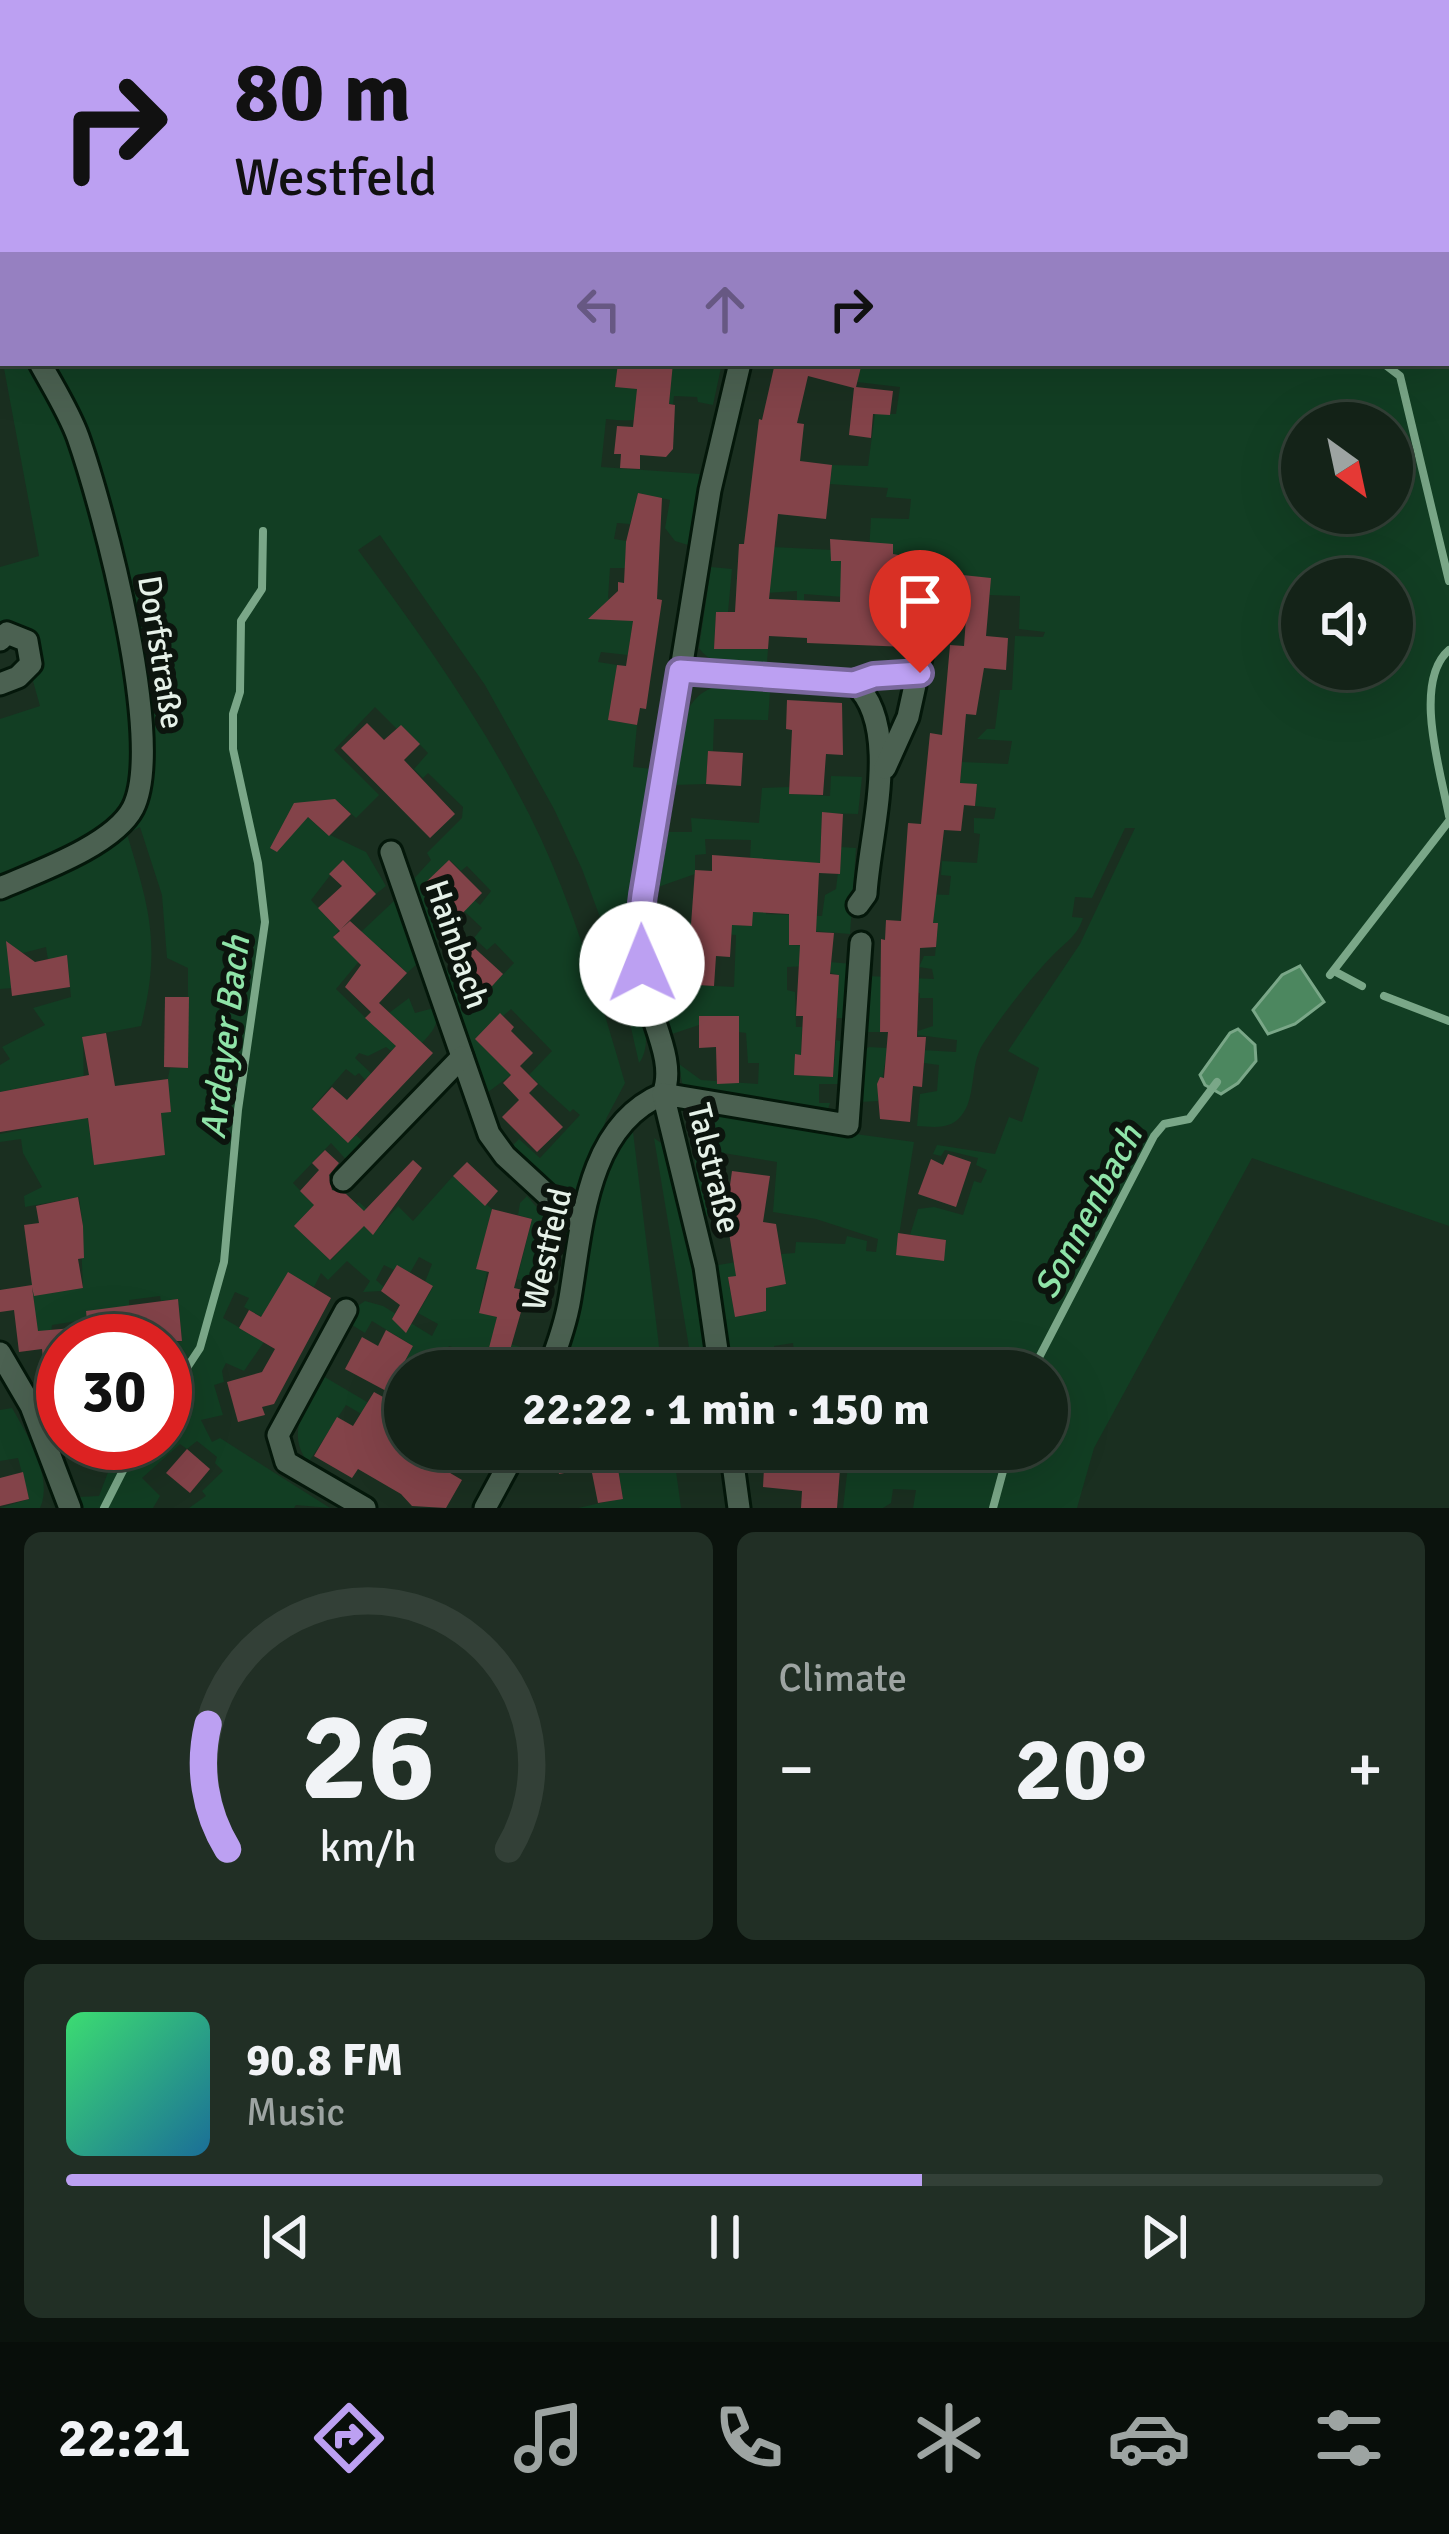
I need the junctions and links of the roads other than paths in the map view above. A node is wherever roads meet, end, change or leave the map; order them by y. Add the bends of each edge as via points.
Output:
1 (42, 366) edge
2 (739, 366) edge
3 (926, 635) dead end
4 (0, 640) edge
5 (680, 671) junction
6 (920, 673) junction
7 (854, 683) junction
8 (0, 684) edge
9 (878, 786) junction
10 (391, 852) dead end
11 (0, 888) edge
12 (858, 905) dead end
13 (861, 943) dead end
14 (462, 1057) junction
15 (663, 1094) junction
16 (343, 1180) dead end
17 (579, 1224) junction
18 (346, 1310) dead end
19 (555, 1350) edge
20 (717, 1350) edge
21 (0, 1353) edge
22 (505, 1470) edge
23 (734, 1470) edge
24 (70, 1508) edge
25 (365, 1508) edge
26 (484, 1508) edge
27 (739, 1508) edge

1 - 11 street, Dorfstraße via 77,434 119,582 145,742 134,807 109,834
2 - 5 street
3 - 6 street
4 - 8 street via 7,633 27,641 32,664
5 - 7 street
5 - 15 street via 638,935 663,1048
6 - 7 street
6 - 9 street
7 - 9 street via 876,712
9 - 12 street via 866,894
10 - 14 street, Hainbach
13 - 15 street, Talstraße via 848,1125
14 - 16 street, Hainbach
14 - 17 street, Hainbach via 489,1134
15 - 17 street, Westfeld via 625,1119
15 - 20 street, Talstraße
17 - 19 street, Westfeld
18 - 25 street via 278,1435 286,1462
21 - 24 street via 32,1406
22 - 26 street
23 - 27 street

